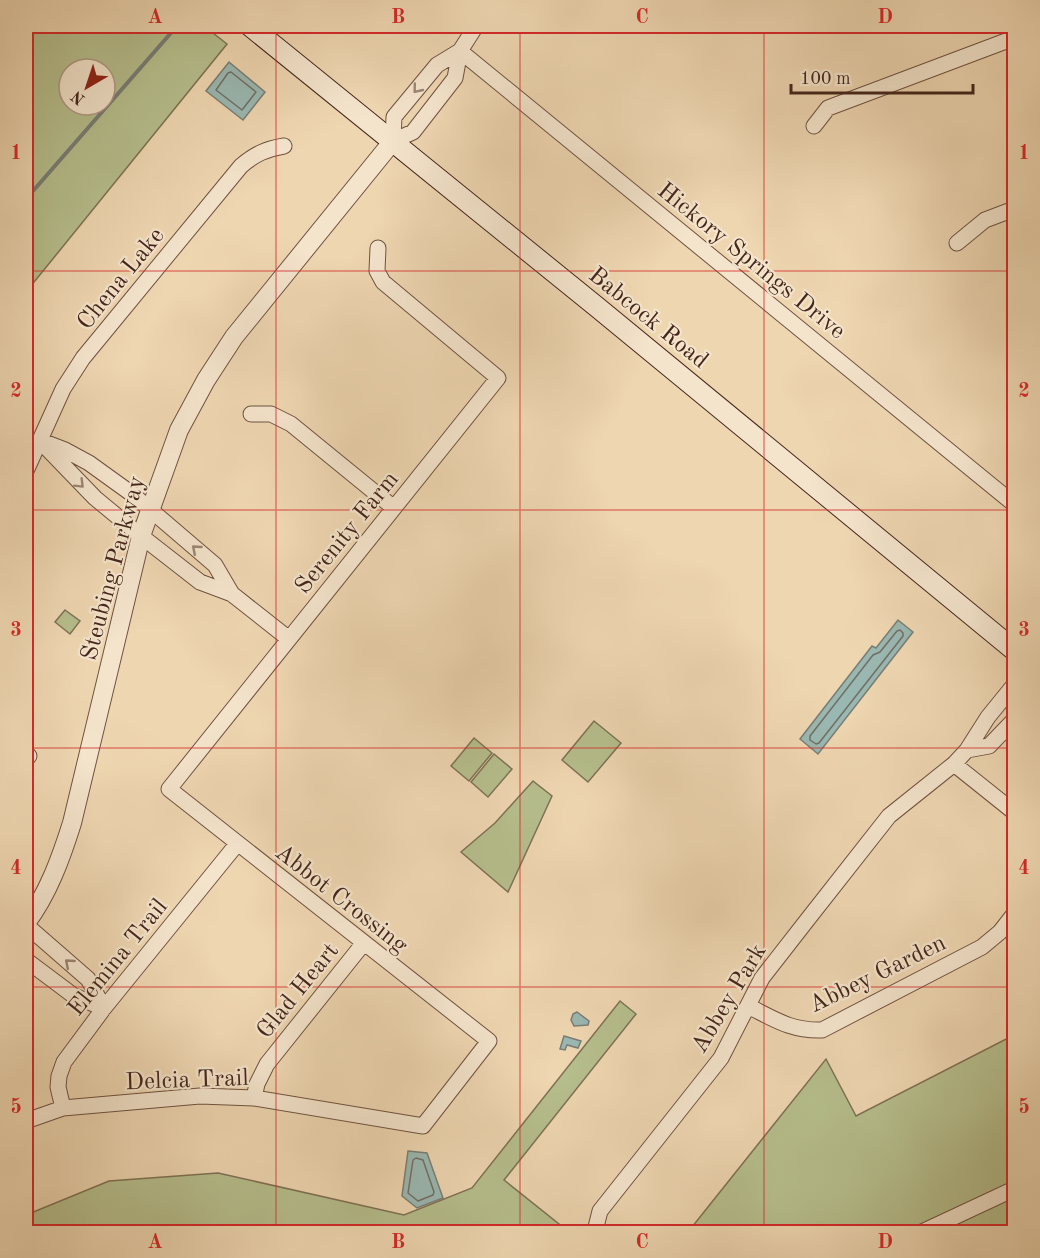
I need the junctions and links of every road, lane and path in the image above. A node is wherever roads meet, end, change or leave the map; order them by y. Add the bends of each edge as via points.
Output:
1 (250, 26) edge
2 (476, 26) edge
3 (1014, 38) edge
4 (460, 51) junction
5 (814, 126) dead end
6 (393, 141) junction
7 (284, 146) dead end
8 (1014, 209) edge
9 (957, 243) dead end
10 (378, 248) dead end
11 (251, 414) dead end
12 (40, 441) junction
13 (26, 471) edge
14 (1014, 504) edge
15 (149, 508) junction
16 (394, 508) junction
17 (141, 536) junction
18 (232, 594) junction
19 (289, 639) junction
20 (1014, 650) edge
21 (1014, 685) edge
22 (1014, 720) edge
23 (967, 750) junction
24 (954, 764) junction
25 (168, 789) joint
26 (1014, 812) edge
27 (237, 844) junction
28 (1014, 914) edge
29 (26, 924) edge
30 (363, 944) junction
31 (26, 960) edge
32 (748, 1006) junction
33 (104, 1008) junction
34 (254, 1098) junction
35 (63, 1108) junction
36 (26, 1121) edge
37 (423, 1126) joint
38 (1014, 1189) edge
39 (595, 1231) edge
40 (922, 1233) edge

1 - 6 main road, Babcock Road
2 - 4 street
3 - 5 street via 828,108
4 - 6 street via 455,78 435,105 413,132
4 -> 6 street via 437,64 394,117
4 - 14 street, Hickory Springs Drive
6 - 15 street, Steubing Parkway via 234,337 179,430
6 - 20 main road, Babcock Road
7 - 12 street, Chena Lake via 256,153 241,166 83,358 63,389
8 - 9 street via 985,220
10 - 16 street, Serenity Farm via 377,271 383,282 498,378
11 - 16 street via 271,414 291,424
12 - 13 street, Chena Lake
12 - 15 street via 89,463
12 -> 17 street via 95,498
15 - 17 street, Steubing Parkway
18 -> 15 street via 215,566
16 - 19 street, Serenity Farm
17 - 18 street via 200,582
17 - 29 street, Steubing Parkway via 66,843
18 - 19 street
19 - 25 street, Serenity Farm via 224,710
21 - 23 street, Abbey Park
22 - 23 street, Abbey Park via 988,746
23 - 24 street, Abbey Park
24 - 26 street
24 - 32 street, Abbey Park via 889,816 762,978
25 - 27 street, Abbot Crossing
27 - 30 street, Abbot Crossing
27 - 33 street, Elemina Trail
28 - 32 street, Abbey Garden via 982,947 822,1030 803,1031
33 -> 29 street via 88,979
30 - 34 street, Glad Heart via 267,1064
30 - 37 street, Abbot Crossing via 489,1041
31 - 33 street via 74,996
32 - 39 street, Abbey Park via 721,1058 600,1211
33 - 35 street, Elemina Trail via 64,1062 58,1087
34 - 35 street, Delcia Trail via 200,1096
34 - 37 street, Delcia Trail
35 - 36 street, Delcia Trail
38 - 40 street

